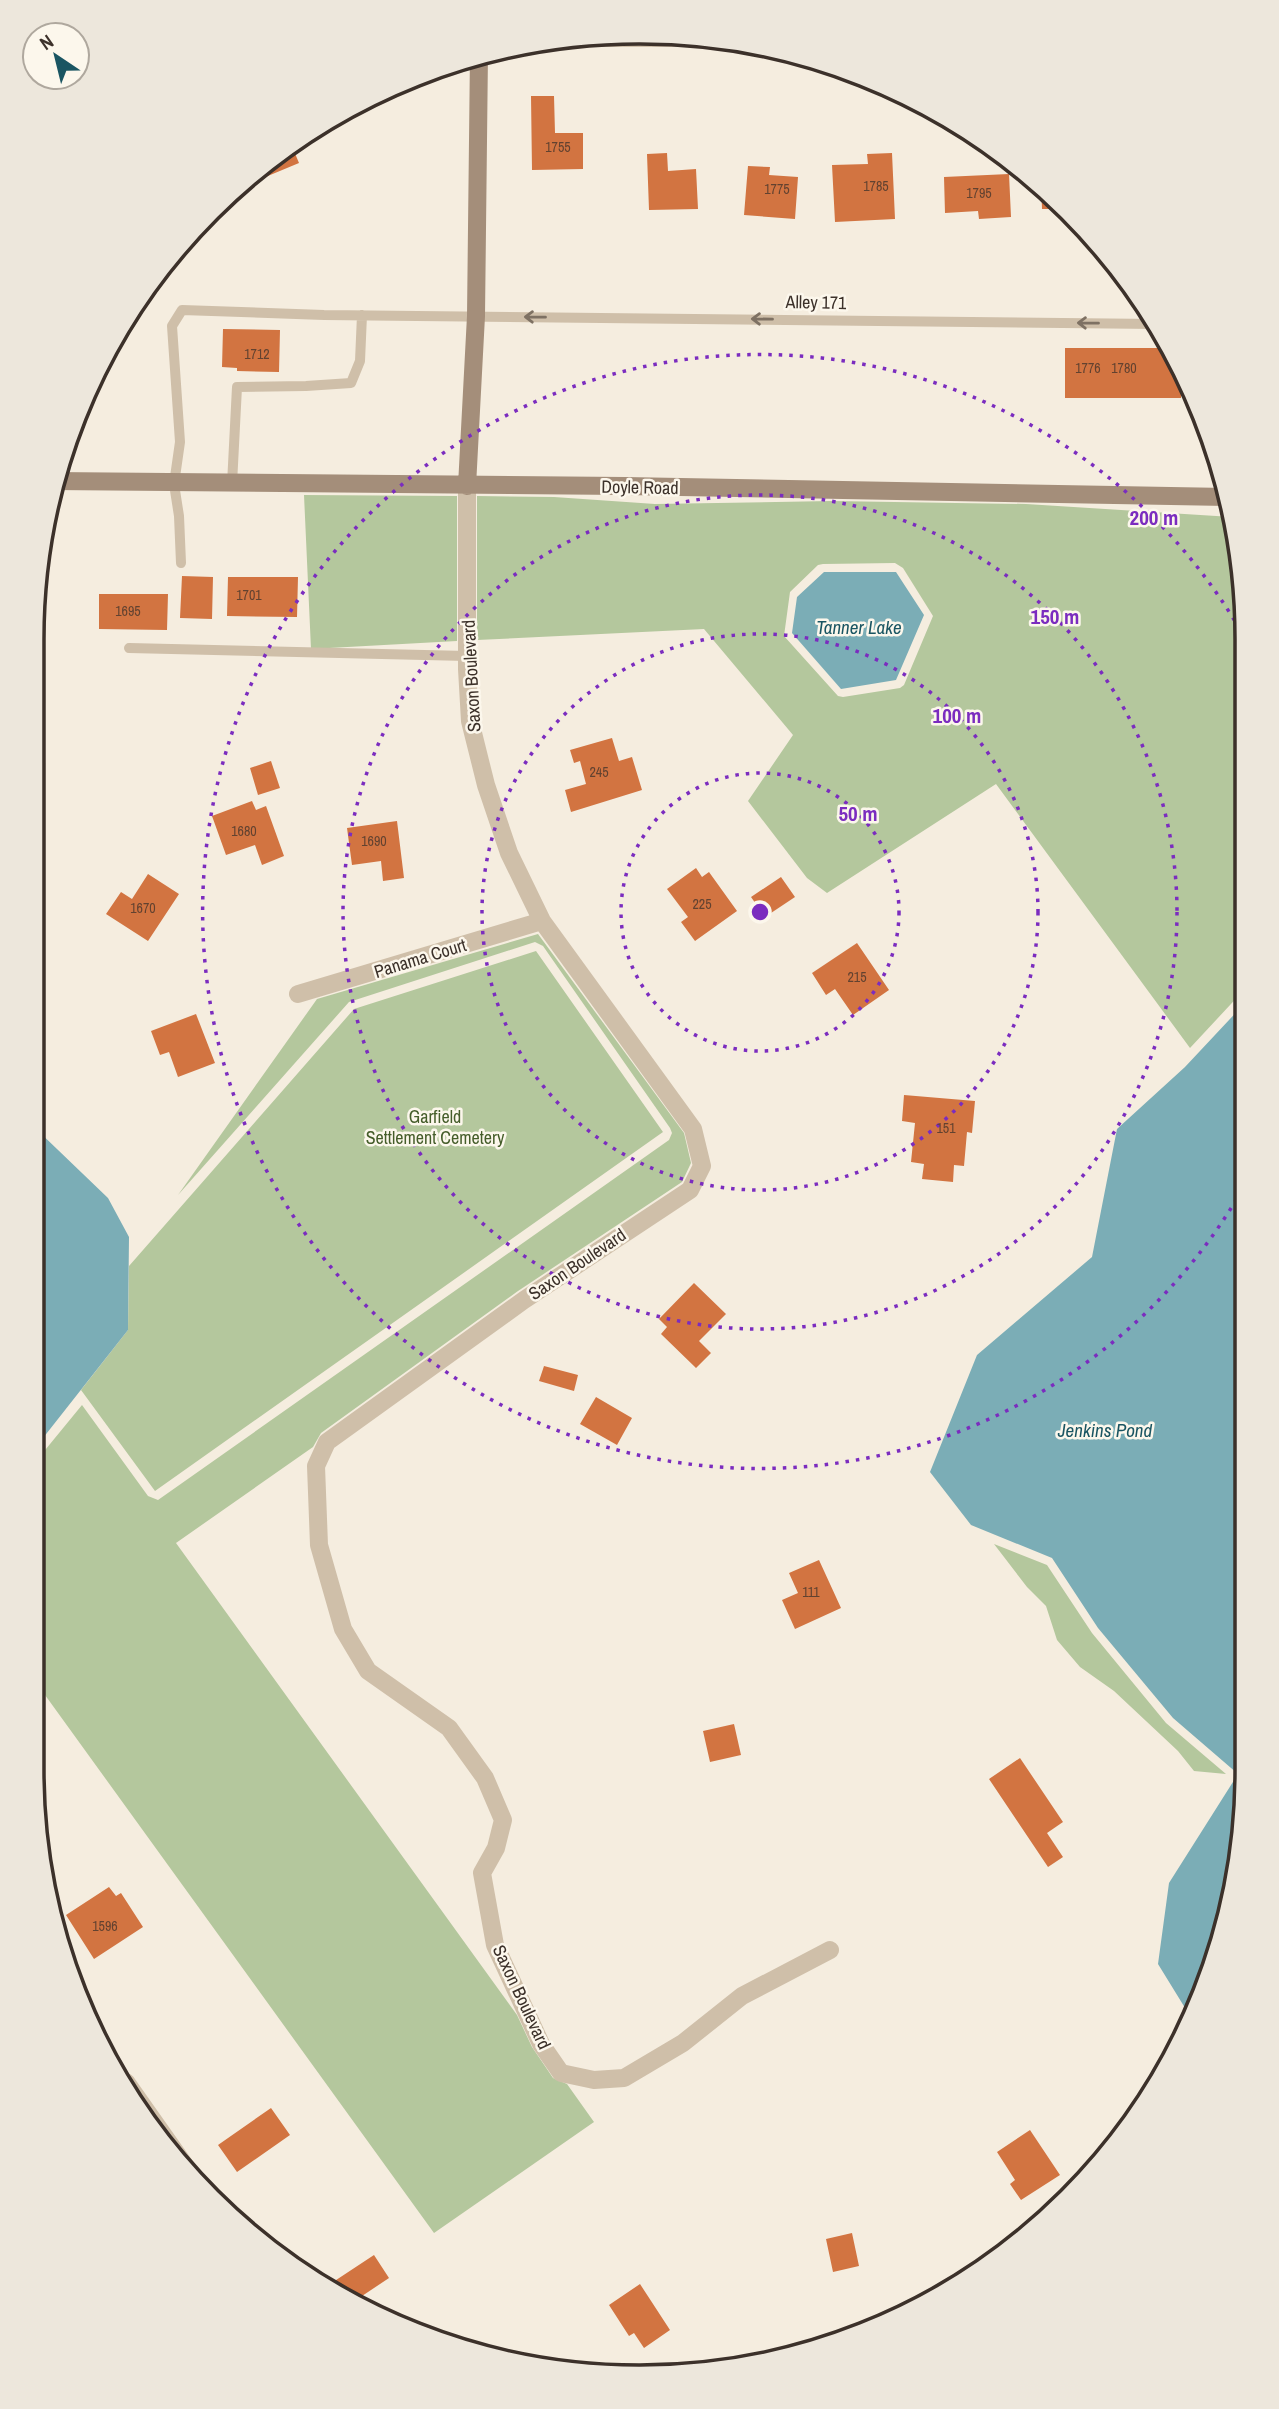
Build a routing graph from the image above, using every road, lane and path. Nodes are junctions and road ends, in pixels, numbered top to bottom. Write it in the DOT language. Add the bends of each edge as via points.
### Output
graph roads {
  1 [pos="479,66"];
  2 [pos="362,315"];
  3 [pos="476,316"];
  4 [pos="1144,324"];
  5 [pos="65,481"];
  6 [pos="174,484"];
  7 [pos="232,484"];
  8 [pos="467,486"];
  9 [pos="1218,497"];
  10 [pos="181,563"];
  11 [pos="129,648"];
  12 [pos="467,656"];
  13 [pos="542,921"];
  14 [pos="298,994"];
  15 [pos="830,1950"];
  1 -- 3 [label="main road, Saxon Boulevard"];
  2 -- 3 [label="lane, Alley 171"];
  2 -- 6 [label="lane, Alley 171" via="182,310 172,326 180,442"];
  2 -- 7 [label="lane" via="360,361 351,383 237,387"];
  4 -- 3 [label="lane, Alley 171, one-way"];
  3 -- 8 [label="main road, Saxon Boulevard"];
  5 -- 6 [label="main road, Doyle Road"];
  6 -- 7 [label="main road, Doyle Road"];
  6 -- 10 [label="lane"];
  7 -- 8 [label="main road, Doyle Road"];
  8 -- 9 [label="main road, Doyle Road"];
  8 -- 12 [label="street, Saxon Boulevard"];
  11 -- 12 [label="lane"];
  12 -- 13 [label="street, Saxon Boulevard" via="470,721 486,785 509,853"];
  13 -- 14 [label="street, Panama Court"];
  13 -- 15 [label="street, Saxon Boulevard" via="693,1129 702,1166 690,1190 524,1300 327,1442 316,1466 319,1545 342,1629 368,1671 449,1728 485,1778 503,1820 496,1848 482,1873 495,1945 541,2044 561,2073 594,2080 624,2078 683,2043 741,1996"];
}
